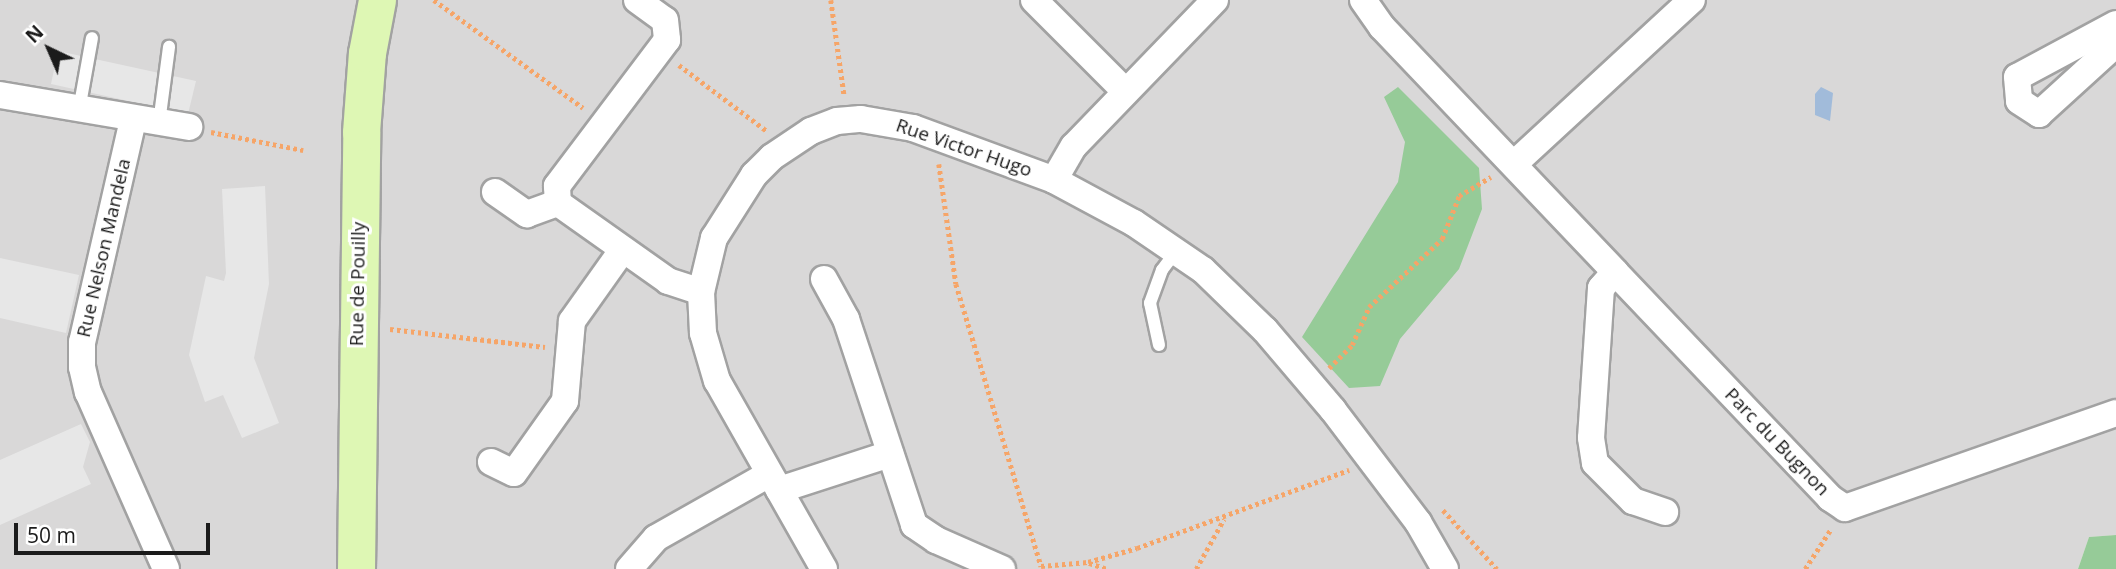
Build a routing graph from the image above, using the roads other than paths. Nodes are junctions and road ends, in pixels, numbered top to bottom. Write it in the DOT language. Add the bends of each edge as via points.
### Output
graph roads {
  1 [pos="377,0"];
  2 [pos="637,0"];
  3 [pos="1035,0"];
  4 [pos="1215,0"];
  5 [pos="1363,0"];
  6 [pos="1692,0"];
  7 [pos="2116,24"];
  8 [pos="92,37"];
  9 [pos="2116,44"];
  10 [pos="169,47"];
  11 [pos="1125,91"];
  12 [pos="0,95"];
  13 [pos="79,110"];
  14 [pos="146,122"];
  15 [pos="189,127"];
  16 [pos="1514,164"];
  17 [pos="1054,180"];
  18 [pos="495,192"];
  19 [pos="558,204"];
  20 [pos="1177,250"];
  21 [pos="621,252"];
  22 [pos="1615,272"];
  23 [pos="824,279"];
  24 [pos="701,292"];
  25 [pos="1159,345"];
  26 [pos="2116,412"];
  27 [pos="891,454"];
  28 [pos="491,462"];
  29 [pos="774,482"];
  30 [pos="1665,512"];
  31 [pos="166,569"];
  32 [pos="356,569"];
  33 [pos="629,569"];
  34 [pos="824,569"];
  35 [pos="1002,569"];
  36 [pos="1445,569"];
  1 -- 32 [label="street, Rue de Pouilly" via="367,53 361,144"];
  2 -- 19 [label="street" via="665,20 667,40 557,186"];
  3 -- 11 [label="street"];
  4 -- 11 [label="street"];
  5 -- 16 [label="street, Parc du Bugnon" via="1382,27"];
  6 -- 16 [label="street"];
  7 -- 9 [label="street" via="2017,77 2020,101 2039,114"];
  8 -- 13 [label="lane"];
  10 -- 14 [label="lane"];
  11 -- 17 [label="street" via="1074,146"];
  12 -- 13 [label="street"];
  13 -- 14 [label="street"];
  14 -- 15 [label="street"];
  14 -- 31 [label="street, Rue Nelson Mandela" via="82,342 82,367 88,392"];
  16 -- 22 [label="street, Parc du Bugnon"];
  17 -- 20 [label="street, Rue Victor Hugo"];
  17 -- 24 [label="street, Rue Victor Hugo" via="886,121 837,121 792,141 754,175 724,217 705,266"];
  18 -- 19 [label="street" via="527,214"];
  19 -- 21 [label="street"];
  20 -- 25 [label="lane" via="1162,271 1150,303"];
  20 -- 36 [label="street, Rue Victor Hugo" via="1265,330 1368,453"];
  21 -- 24 [label="street" via="668,281"];
  21 -- 28 [label="street" via="572,321 565,401 514,473"];
  22 -- 26 [label="street, Parc du Bugnon" via="1830,498 1845,508"];
  22 -- 30 [label="street" via="1601,288 1591,438 1595,463 1633,501"];
  23 -- 27 [label="street" via="846,319"];
  24 -- 29 [label="street, Rue Victor Hugo" via="708,360"];
  27 -- 29 [label="street"];
  27 -- 35 [label="street" via="914,525 936,540"];
  29 -- 33 [label="street" via="656,538"];
  29 -- 34 [label="street, Rue Victor Hugo"];
}
